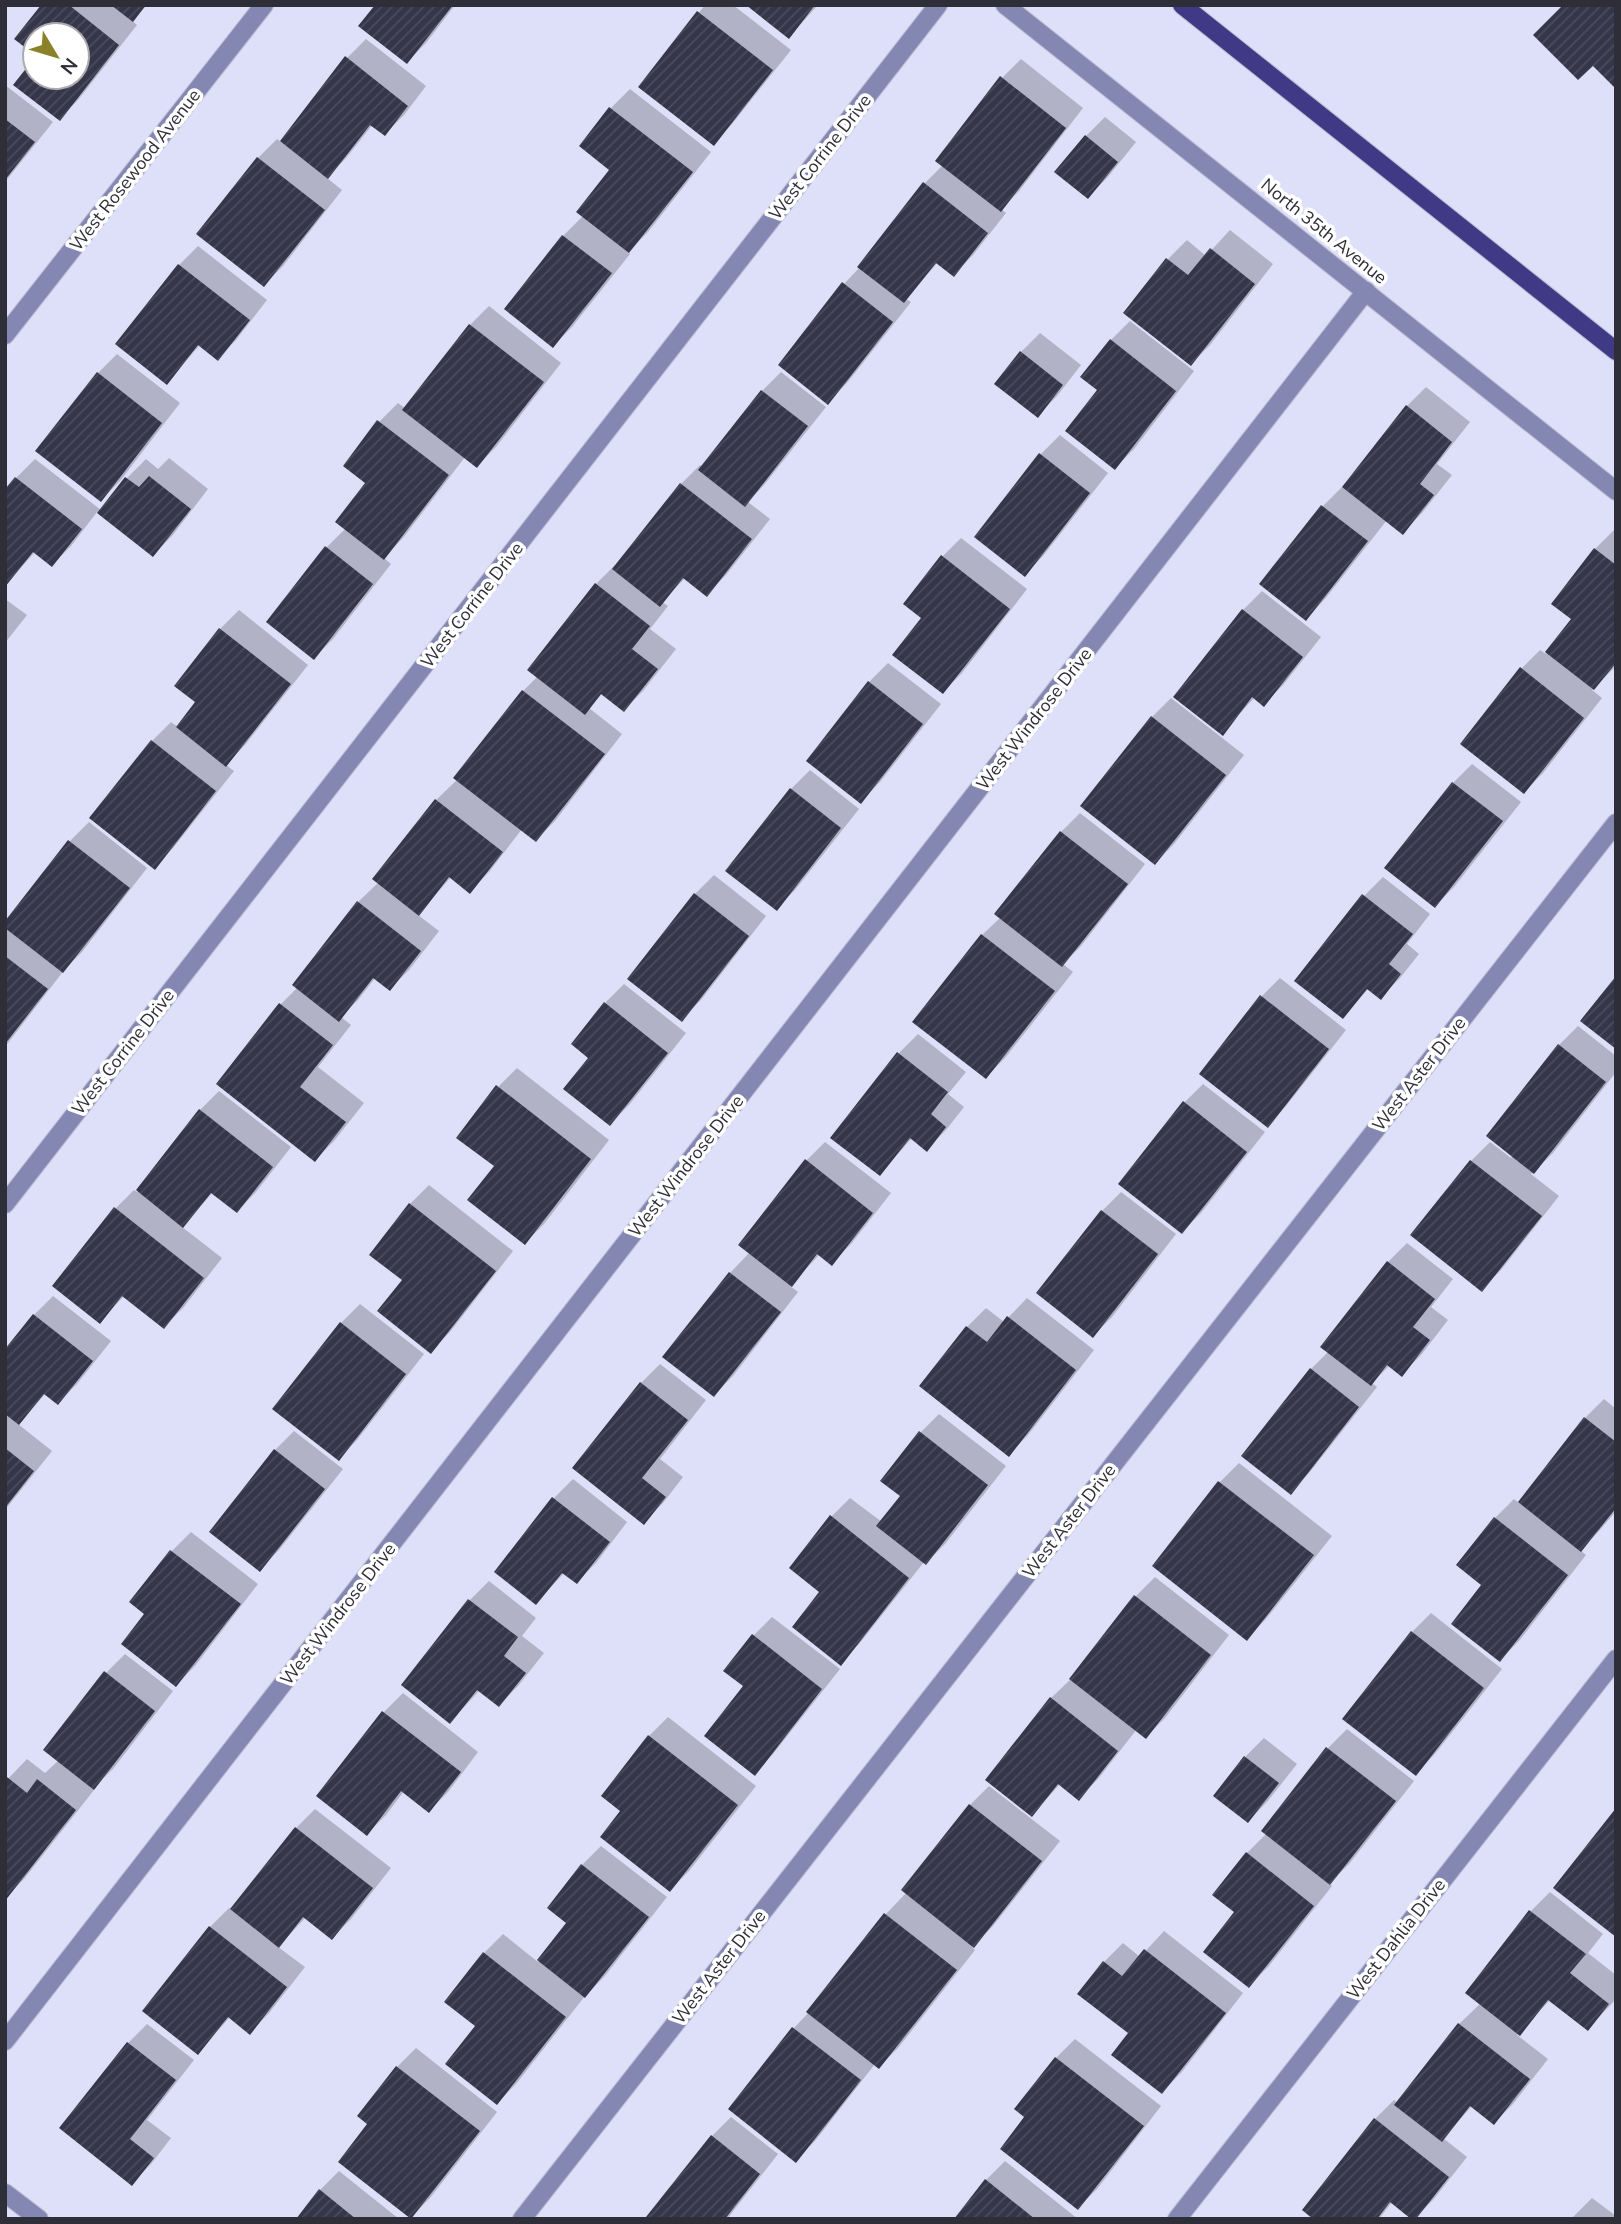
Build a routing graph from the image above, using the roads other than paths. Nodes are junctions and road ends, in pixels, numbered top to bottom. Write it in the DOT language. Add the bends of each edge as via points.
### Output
graph roads {
  1 [pos="264,5"];
  2 [pos="938,5"];
  3 [pos="1005,5"];
  4 [pos="1182,5"];
  5 [pos="1366,291"];
  6 [pos="5,335"];
  7 [pos="1616,351"];
  8 [pos="1616,491"];
  9 [pos="1616,822"];
  10 [pos="5,1204"];
  11 [pos="1616,1658"];
  12 [pos="5,2041"];
  13 [pos="5,2193"];
  14 [pos="38,2219"];
  15 [pos="522,2219"];
  16 [pos="1177,2219"];
  1 -- 6 [label="street, West Rosewood Avenue"];
  2 -- 10 [label="street, West Corrine Drive"];
  3 -- 5 [label="street, North 35th Avenue"];
  4 -- 7 [label="main road"];
  5 -- 8 [label="street, North 35th Avenue"];
  5 -- 12 [label="street, West Windrose Drive"];
  9 -- 15 [label="street, West Aster Drive"];
  11 -- 16 [label="street, West Dahlia Drive"];
  13 -- 14 [label="street"];
}
